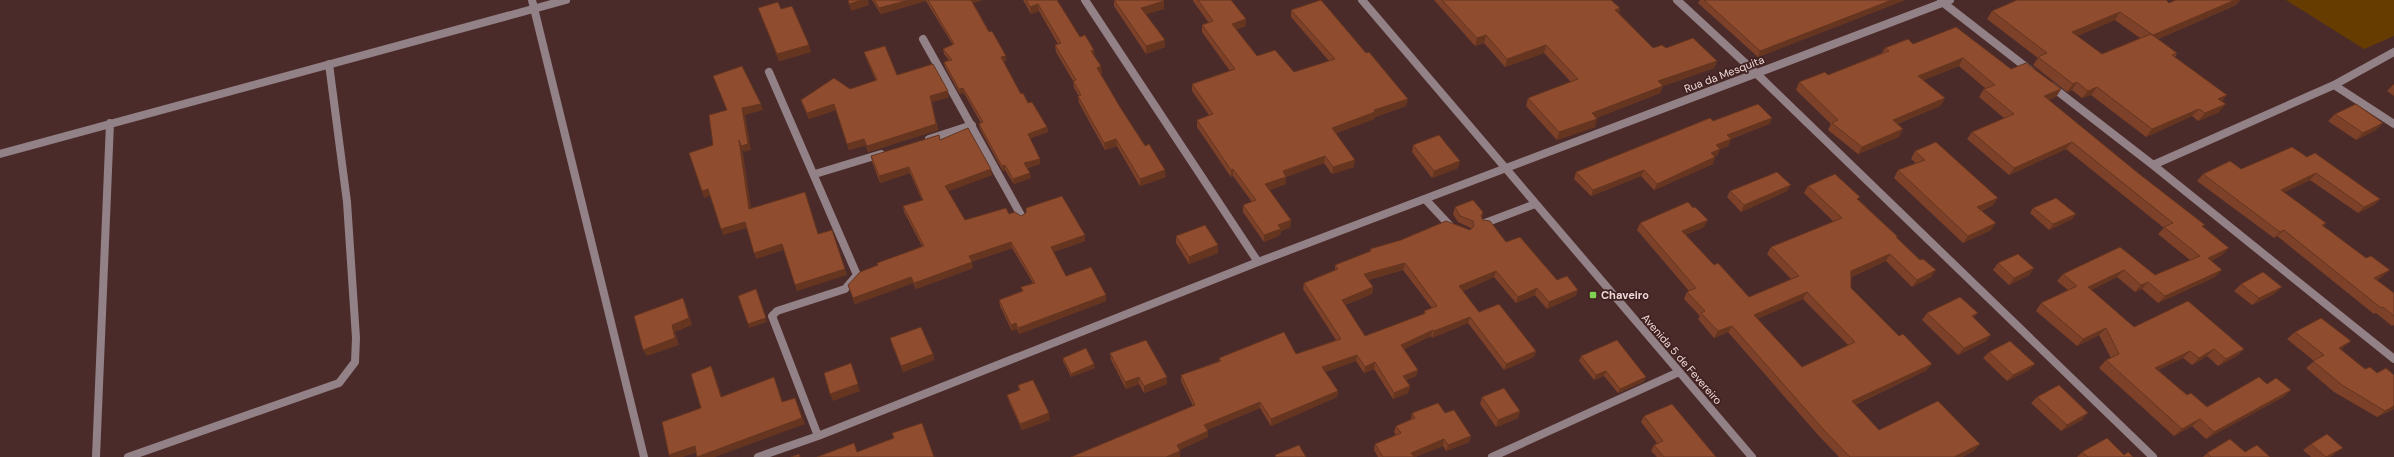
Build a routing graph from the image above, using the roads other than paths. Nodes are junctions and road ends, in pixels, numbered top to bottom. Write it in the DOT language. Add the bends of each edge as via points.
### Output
graph roads {
  1 [pos="532,0"];
  2 [pos="566,0"];
  3 [pos="1084,0"];
  4 [pos="1362,0"];
  5 [pos="1677,0"];
  6 [pos="1944,1"];
  7 [pos="534,9"];
  8 [pos="922,39"];
  9 [pos="2394,52"];
  10 [pos="329,64"];
  11 [pos="769,72"];
  12 [pos="1757,74"];
  13 [pos="2334,85"];
  14 [pos="110,123"];
  15 [pos="2394,124"];
  16 [pos="972,125"];
  17 [pos="920,142"];
  18 [pos="890,151"];
  19 [pos="0,154"];
  20 [pos="2153,165"];
  21 [pos="1507,170"];
  22 [pos="815,174"];
  23 [pos="1426,200"];
  24 [pos="1535,204"];
  25 [pos="1022,217"];
  26 [pos="1485,223"];
  27 [pos="1462,231"];
  28 [pos="1258,262"];
  29 [pos="2394,358"];
  30 [pos="1679,372"];
  31 [pos="818,436"];
  32 [pos="96,457"];
  33 [pos="128,457"];
  34 [pos="644,457"];
  35 [pos="758,457"];
  36 [pos="1492,457"];
  37 [pos="1752,457"];
  38 [pos="2153,457"];
  1 -- 7 [label="street"];
  2 -- 7 [label="street"];
  3 -- 28 [label="street"];
  4 -- 21 [label="street, Avenida 5 de Fevereiro"];
  5 -- 12 [label="street"];
  6 -- 12 [label="street, Rua da Mesquita"];
  6 -- 20 [label="street"];
  7 -- 10 [label="street"];
  7 -- 34 [label="street"];
  8 -- 16 [label="street"];
  9 -- 13 [label="street"];
  10 -- 14 [label="street"];
  10 -- 33 [label="street" via="347,202 356,338 355,362 339,383"];
  11 -- 22 [label="street"];
  12 -- 21 [label="street, Rua da Mesquita"];
  12 -- 38 [label="street"];
  13 -- 15 [label="street"];
  13 -- 20 [label="street"];
  14 -- 19 [label="street"];
  14 -- 32 [label="street"];
  16 -- 17 [label="street"];
  16 -- 25 [label="street"];
  18 -- 22 [label="street"];
  20 -- 29 [label="street"];
  21 -- 23 [label="street, Rua da Mesquita"];
  21 -- 24 [label="street, Avenida 5 de Fevereiro"];
  22 -- 31 [label="street" via="857,275 845,288 777,311 772,316"];
  23 -- 27 [label="street" via="1451,228"];
  23 -- 28 [label="street, Rua da Mesquita"];
  24 -- 26 [label="street"];
  24 -- 30 [label="street, Avenida 5 de Fevereiro"];
  28 -- 31 [label="street, Rua da Mesquita"];
  30 -- 36 [label="street"];
  30 -- 37 [label="street, Avenida 5 de Fevereiro"];
  31 -- 35 [label="street, Rua da Mesquita"];
}
